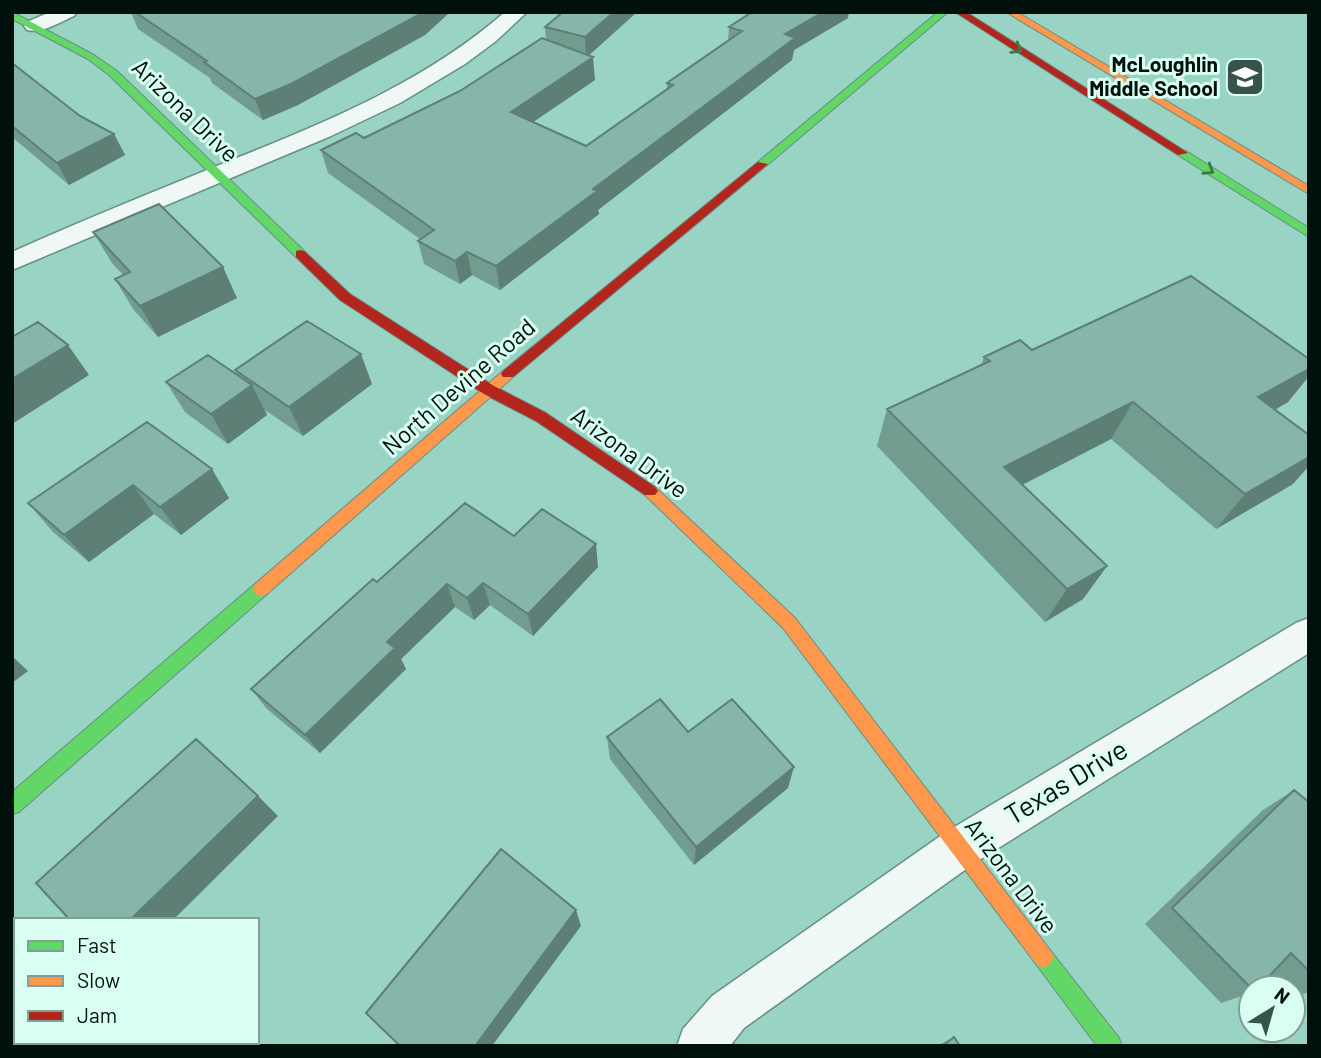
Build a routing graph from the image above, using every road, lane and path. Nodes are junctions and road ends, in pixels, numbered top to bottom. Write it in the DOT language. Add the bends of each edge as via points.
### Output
graph roads {
  1 [pos="67,12"];
  2 [pos="517,12"];
  3 [pos="944,12"];
  4 [pos="959,12"];
  5 [pos="1010,12"];
  6 [pos="12,15"];
  7 [pos="34,26"];
  8 [pos="219,174"];
  9 [pos="1309,191"];
  10 [pos="1309,233"];
  11 [pos="12,262"];
  12 [pos="489,390"];
  13 [pos="1309,634"];
  14 [pos="12,805"];
  15 [pos="961,847"];
  16 [pos="700,1046"];
  17 [pos="1111,1046"];
  1 -- 7 [label="street"];
  2 -- 8 [label="street" via="480,45 426,79 342,122"];
  3 -- 12 [label="street, North Devine Road"];
  4 -- 10 [label="street, one-way"];
  5 -- 9 [label="street"];
  6 -- 7 [label="street, Arizona Drive"];
  7 -- 8 [label="street, Arizona Drive" via="113,73"];
  8 -- 11 [label="street"];
  8 -- 12 [label="street, Arizona Drive" via="345,297"];
  12 -- 14 [label="street, North Devine Road"];
  12 -- 15 [label="street, Arizona Drive" via="541,417 656,495 779,614"];
  13 -- 15 [label="street, Texas Drive"];
  15 -- 16 [label="street, Texas Drive" via="728,1012"];
  15 -- 17 [label="street, Arizona Drive"];
}
